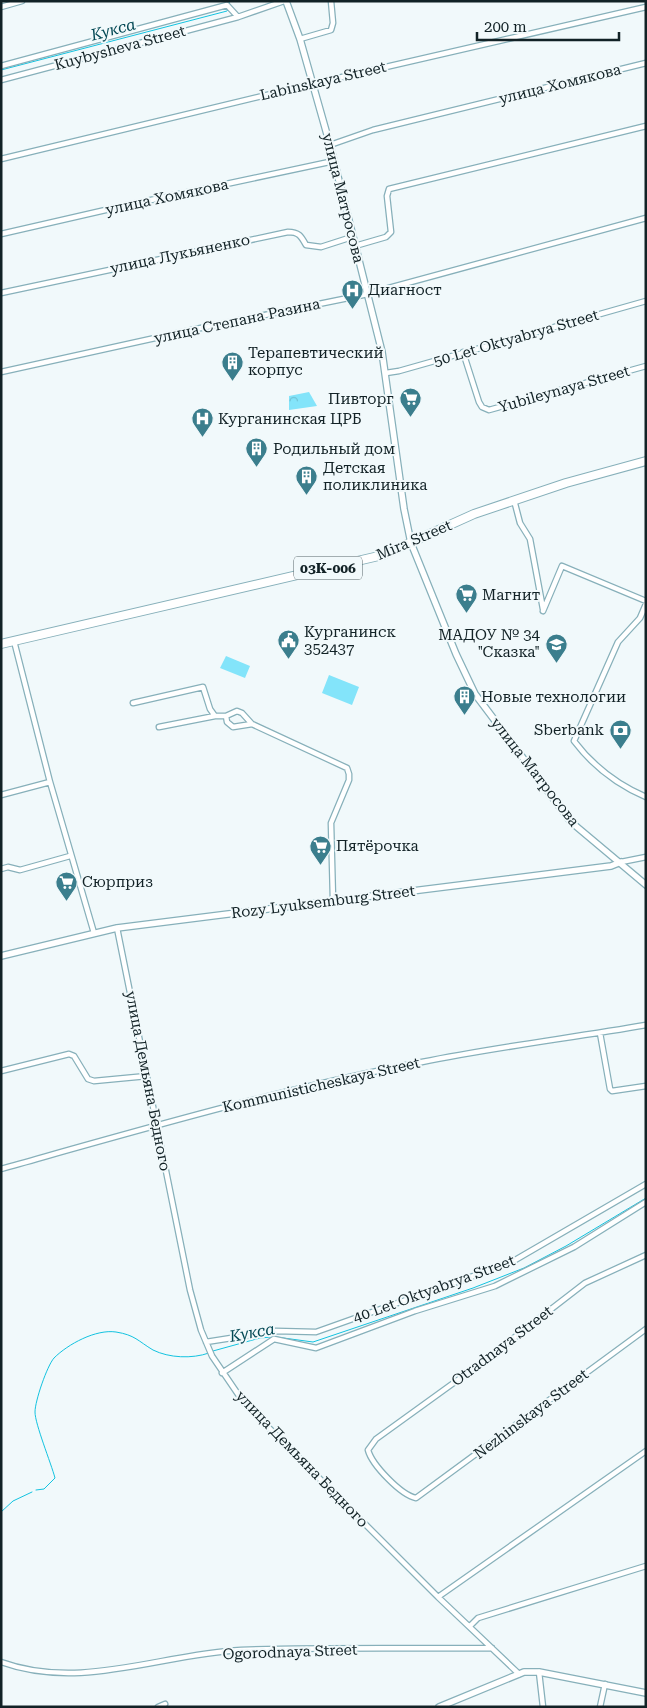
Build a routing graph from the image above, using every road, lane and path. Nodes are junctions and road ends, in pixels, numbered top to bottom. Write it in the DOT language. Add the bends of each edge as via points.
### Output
graph roads {
  1 [pos="22,1"];
  2 [pos="285,1"];
  3 [pos="331,1"];
  4 [pos="1,7"];
  5 [pos="646,7"];
  6 [pos="238,17"];
  7 [pos="300,40"];
  8 [pos="646,63"];
  9 [pos="1,66"];
  10 [pos="1,80"];
  11 [pos="312,84"];
  12 [pos="646,126"];
  13 [pos="330,145"];
  14 [pos="1,160"];
  15 [pos="334,161"];
  16 [pos="646,218"];
  17 [pos="1,234"];
  18 [pos="352,237"];
  19 [pos="355,246"];
  20 [pos="1,293"];
  21 [pos="368,294"];
  22 [pos="646,301"];
  23 [pos="463,352"];
  24 [pos="646,366"];
  25 [pos="1,372"];
  26 [pos="386,373"];
  27 [pos="646,460"];
  28 [pos="514,500"];
  29 [pos="411,543"];
  30 [pos="646,603"];
  31 [pos="14,640"];
  32 [pos="1,644"];
  33 [pos="133,703"];
  34 [pos="215,716"];
  35 [pos="226,716"];
  36 [pos="252,724"];
  37 [pos="159,727"];
  38 [pos="50,782"];
  39 [pos="1,795"];
  40 [pos="646,797"];
  41 [pos="70,856"];
  42 [pos="646,857"];
  43 [pos="621,862"];
  44 [pos="1,868"];
  45 [pos="646,884"];
  46 [pos="333,900"];
  47 [pos="117,928"];
  48 [pos="94,933"];
  49 [pos="1,956"];
  50 [pos="646,1025"];
  51 [pos="600,1033"];
  52 [pos="1,1071"];
  53 [pos="147,1076"];
  54 [pos="646,1086"];
  55 [pos="157,1125"];
  56 [pos="1,1169"];
  57 [pos="646,1184"];
  58 [pos="646,1202"];
  59 [pos="646,1255"];
  60 [pos="646,1329"];
  61 [pos="206,1342"];
  62 [pos="222,1373"];
  63 [pos="646,1451"];
  64 [pos="416,1498"];
  65 [pos="646,1566"];
  66 [pos="438,1597"];
  67 [pos="470,1626"];
  68 [pos="492,1648"];
  69 [pos="1,1662"];
  70 [pos="539,1672"];
  71 [pos="519,1674"];
  72 [pos="605,1684"];
  73 [pos="646,1693"];
  74 [pos="165,1704"];
  75 [pos="158,1707"];
  76 [pos="439,1707"];
  77 [pos="543,1707"];
  78 [pos="600,1707"];
  1 -- 4 [label="street"];
  2 -- 6 [label="street, Kuybysheva Street"];
  2 -- 7 [label="street, улица Матросова"];
  3 -- 7 [label="street" via="333,23 330,30"];
  5 -- 11 [label="street, Labinskaya Street"];
  6 -- 9 [label="street, Kuybysheva Street" via="227,5"];
  6 -- 10 [label="street, Kuybysheva Street"];
  7 -- 11 [label="street, улица Матросова"];
  8 -- 13 [label="street, улица Хомякова" via="373,130"];
  11 -- 13 [label="street, улица Матросова"];
  11 -- 14 [label="street, Labinskaya Street"];
  12 -- 19 [label="street" via="389,189 391,232 386,237"];
  13 -- 15 [label="street, улица Матросова"];
  15 -- 17 [label="street, улица Хомякова"];
  15 -- 18 [label="street, улица Матросова"];
  16 -- 21 [label="street, улица Степана Разина"];
  18 -- 19 [label="street, улица Матросова"];
  18 -- 20 [label="street, улица Лукьяненко" via="313,247 306,245 296,232 288,232"];
  19 -- 21 [label="street, улица Матросова"];
  21 -- 25 [label="street, улица Степана Разина"];
  21 -- 26 [label="street, улица Матросова"];
  22 -- 23 [label="street, 50 Let Oktyabrya Street"];
  23 -- 24 [label="street, Yubileynaya Street" via="479,402 482,408 489,410"];
  23 -- 26 [label="street, 50 Let Oktyabrya Street"];
  26 -- 29 [label="street, улица Матросова"];
  27 -- 28 [label="main road, Mira Street / 03К-006"];
  28 -- 29 [label="main road, Mira Street / 03К-006"];
  28 -- 30 [label="street" via="520,523 530,539 543,611 562,566"];
  29 -- 31 [label="main road, Mira Street / 03К-006" via="383,555"];
  29 -- 43 [label="street, улица Матросова" via="475,694 571,822"];
  30 -- 40 [label="street" via="640,618 618,642 574,742 615,781"];
  31 -- 32 [label="main road, Mira Street / 03К-006"];
  31 -- 38 [label="street"];
  33 -- 34 [label="street" via="203,687"];
  34 -- 35 [label="street"];
  34 -- 37 [label="street"];
  35 -- 36 [label="street" via="237,711"];
  35 -- 36 [label="street" via="233,727"];
  36 -- 46 [label="street" via="342,764 350,774 331,823"];
  38 -- 39 [label="street"];
  38 -- 41 [label="street"];
  41 -- 44 [label="street" via="20,870"];
  41 -- 48 [label="street"];
  42 -- 43 [label="street, Rozy Lyuksemburg Street"];
  43 -- 45 [label="street, улица Матросова"];
  43 -- 46 [label="street, Rozy Lyuksemburg Street" via="462,886"];
  46 -- 47 [label="street, Rozy Lyuksemburg Street"];
  47 -- 48 [label="street, Rozy Lyuksemburg Street"];
  47 -- 53 [label="street, улица Демьяна Бедного"];
  48 -- 49 [label="street, Rozy Lyuksemburg Street"];
  50 -- 51 [label="street, Kommunisticheskaya Street"];
  51 -- 54 [label="street" via="610,1090"];
  51 -- 55 [label="street, Kommunisticheskaya Street" via="423,1062"];
  52 -- 53 [label="street" via="68,1054 74,1056 88,1079 94,1081"];
  53 -- 55 [label="street, улица Демьяна Бедного"];
  55 -- 56 [label="street, Kommunisticheskaya Street"];
  55 -- 61 [label="street, улица Демьяна Бедного" via="190,1290"];
  57 -- 61 [label="street, 40 Let Oktyabrya Street" via="510,1263 316,1332 276,1331"];
  58 -- 62 [label="street, 40 Let Oktyabrya Street" via="574,1247 496,1286 415,1311 316,1348 274,1339"];
  59 -- 64 [label="street, Otradnaya Street" via="585,1283 376,1439 368,1450 370,1457 397,1487"];
  60 -- 64 [label="street, Nezhinskaya Street"];
  61 -- 62 [label="street, улица Демьяна Бедного"];
  62 -- 66 [label="street, улица Демьяна Бедного" via="244,1403"];
  63 -- 66 [label="street"];
  65 -- 67 [label="street" via="478,1618"];
  66 -- 67 [label="street, улица Демьяна Бедного"];
  67 -- 68 [label="street, улица Демьяна Бедного"];
  68 -- 69 [label="street, Ogorodnaya Street" via="239,1650 69,1674 15,1668"];
  68 -- 71 [label="street, улица Демьяна Бедного"];
  70 -- 71 [label="street"];
  70 -- 72 [label="street"];
  70 -- 77 [label="street"];
  71 -- 76 [label="street"];
  72 -- 73 [label="street"];
  72 -- 78 [label="street"];
  74 -- 75 [label="street"];
}
